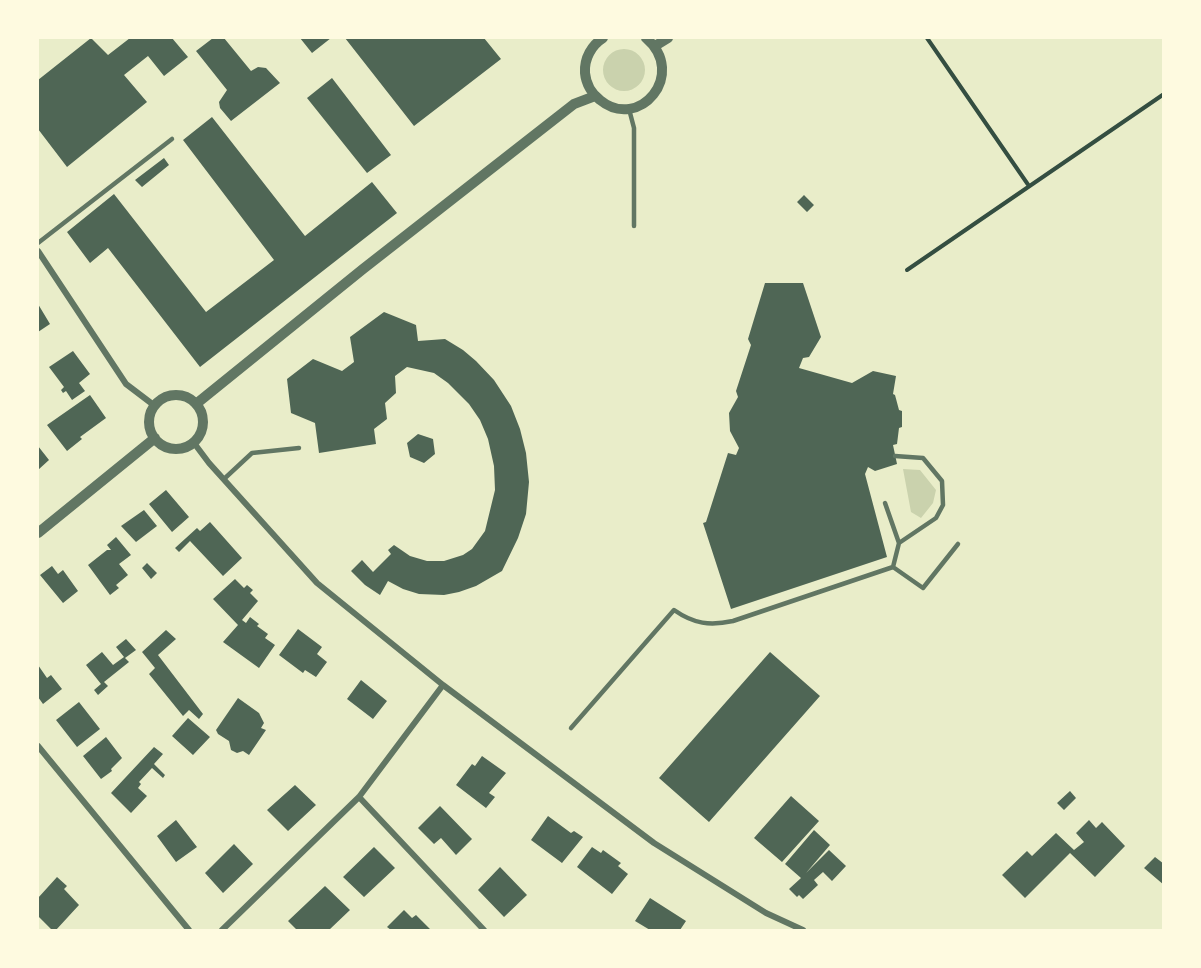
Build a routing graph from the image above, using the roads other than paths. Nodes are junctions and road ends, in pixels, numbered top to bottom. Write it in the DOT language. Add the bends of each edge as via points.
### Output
graph roads {
  1 [pos="601,38"];
  2 [pos="646,38"];
  3 [pos="668,38"];
  4 [pos="655,46"];
  5 [pos="595,96"];
  6 [pos="629,109"];
  7 [pos="172,139"];
  8 [pos="634,226"];
  9 [pos="38,243"];
  10 [pos="38,251"];
  11 [pos="196,404"];
  12 [pos="155,406"];
  13 [pos="155,438"];
  14 [pos="194,443"];
  15 [pos="299,448"];
  16 [pos="895,456"];
  17 [pos="224,479"];
  18 [pos="885,503"];
  19 [pos="38,533"];
  20 [pos="899,543"];
  21 [pos="958,544"];
  22 [pos="893,567"];
  23 [pos="443,685"];
  24 [pos="571,728"];
  25 [pos="38,746"];
  26 [pos="359,797"];
  27 [pos="189,930"];
  28 [pos="222,930"];
  29 [pos="484,930"];
  30 [pos="803,930"];
  1 -- 5 [label="street" via="586,60 585,73"];
  2 -- 4 [label="street"];
  3 -- 4 [label="street"];
  4 -- 6 [label="street" via="663,68 662,80 650,99"];
  5 -- 6 [label="street" via="604,104"];
  5 -- 11 [label="street" via="574,104"];
  6 -- 8 [label="lane" via="634,128"];
  7 -- 9 [label="lane"];
  10 -- 12 [label="street" via="126,384"];
  11 -- 12 [label="street" via="171,396"];
  11 -- 14 [label="street" via="203,420 200,436"];
  12 -- 13 [label="street" via="150,422"];
  13 -- 14 [label="street" via="169,448"];
  13 -- 19 [label="street"];
  14 -- 17 [label="street"];
  15 -- 17 [label="lane" via="252,453"];
  16 -- 20 [label="lane" via="923,458 942,481 943,505 936,518"];
  17 -- 23 [label="street" via="317,584"];
  18 -- 20 [label="lane"];
  20 -- 22 [label="lane"];
  21 -- 22 [label="lane" via="923,588"];
  22 -- 24 [label="lane" via="714,625 685,618 674,610"];
  23 -- 26 [label="street"];
  23 -- 30 [label="street" via="654,843 766,913"];
  25 -- 27 [label="street"];
  26 -- 28 [label="street"];
  26 -- 29 [label="street"];
}
